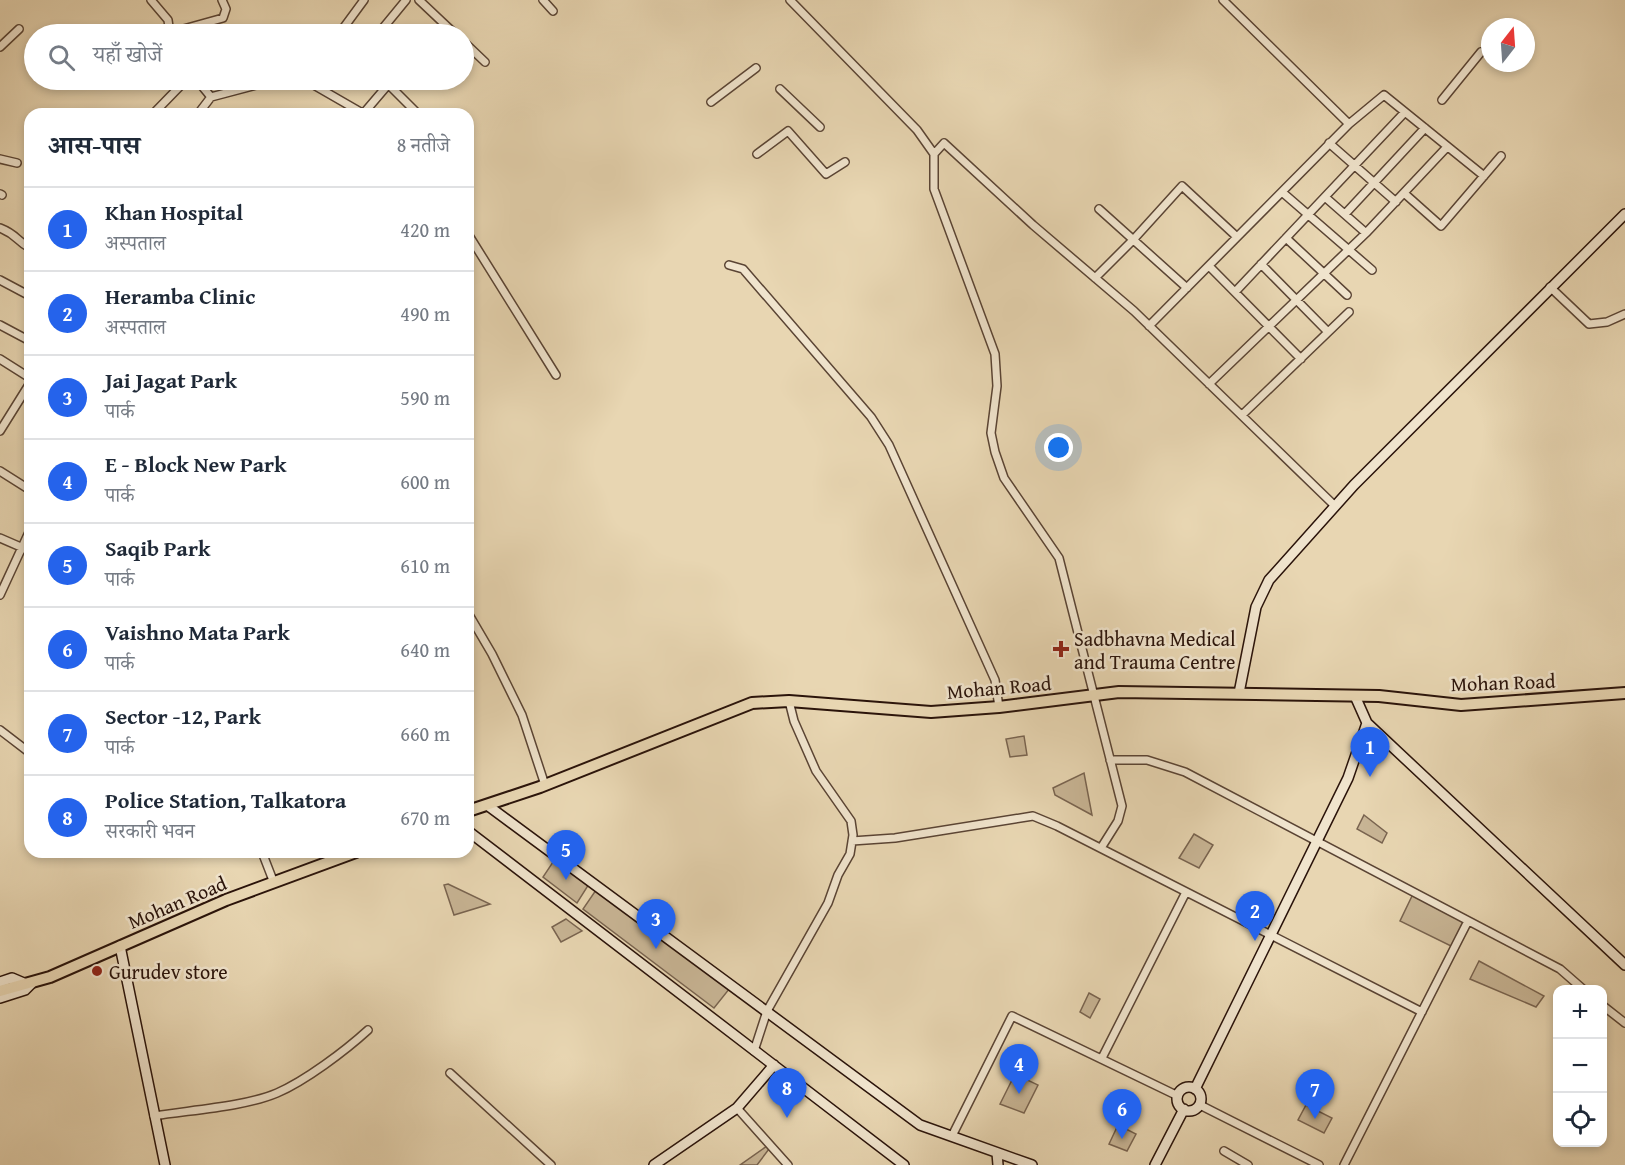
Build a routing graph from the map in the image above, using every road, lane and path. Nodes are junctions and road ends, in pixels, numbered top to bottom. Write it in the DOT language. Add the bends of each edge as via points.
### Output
graph roads {
  1 [pos="151,0"];
  2 [pos="222,0"];
  3 [pos="364,0"];
  4 [pos="406,0"];
  5 [pos="419,0"];
  6 [pos="543,0"];
  7 [pos="790,0"];
  8 [pos="1223,0"];
  9 [pos="554,11"];
  10 [pos="443,23"];
  11 [pos="168,24"];
  12 [pos="203,24"];
  13 [pos="346,24"];
  14 [pos="386,24"];
  15 [pos="19,29"];
  16 [pos="0,47"];
  17 [pos="474,52"];
  18 [pos="1481,52"];
  19 [pos="485,62"];
  20 [pos="756,68"];
  21 [pos="176,90"];
  22 [pos="205,90"];
  23 [pos="237,90"];
  24 [pos="324,90"];
  25 [pos="384,90"];
  26 [pos="397,90"];
  27 [pos="780,90"];
  28 [pos="211,97"];
  29 [pos="1442,100"];
  30 [pos="711,102"];
  31 [pos="159,108"];
  32 [pos="203,108"];
  33 [pos="354,108"];
  34 [pos="369,108"];
  35 [pos="413,108"];
  36 [pos="1405,112"];
  37 [pos="1348,124"];
  38 [pos="820,127"];
  39 [pos="1425,128"];
  40 [pos="1329,143"];
  41 [pos="1447,147"];
  42 [pos="757,154"];
  43 [pos="934,154"];
  44 [pos="1501,156"];
  45 [pos="0,159"];
  46 [pos="845,162"];
  47 [pos="17,163"];
  48 [pos="1355,165"];
  49 [pos="1484,176"];
  50 [pos="1374,183"];
  51 [pos="1282,192"];
  52 [pos="1404,193"];
  53 [pos="1325,197"];
  54 [pos="1396,202"];
  55 [pos="1099,209"];
  56 [pos="1345,214"];
  57 [pos="1625,214"];
  58 [pos="1308,215"];
  59 [pos="0,228"];
  60 [pos="1366,233"];
  61 [pos="1237,237"];
  62 [pos="1286,238"];
  63 [pos="1133,240"];
  64 [pos="474,244"];
  65 [pos="24,245"];
  66 [pos="1349,250"];
  67 [pos="1261,264"];
  68 [pos="729,265"];
  69 [pos="1209,266"];
  70 [pos="1372,270"];
  71 [pos="1324,274"];
  72 [pos="1095,278"];
  73 [pos="0,280"];
  74 [pos="1550,286"];
  75 [pos="1187,288"];
  76 [pos="1235,292"];
  77 [pos="24,293"];
  78 [pos="1347,295"];
  79 [pos="1297,300"];
  80 [pos="1349,312"];
  81 [pos="1625,314"];
  82 [pos="0,325"];
  83 [pos="1149,326"];
  84 [pos="1269,327"];
  85 [pos="1328,332"];
  86 [pos="24,337"];
  87 [pos="1301,359"];
  88 [pos="0,361"];
  89 [pos="24,375"];
  90 [pos="556,375"];
  91 [pos="1209,384"];
  92 [pos="24,393"];
  93 [pos="1242,416"];
  94 [pos="0,431"];
  95 [pos="0,471"];
  96 [pos="24,486"];
  97 [pos="1334,505"];
  98 [pos="0,538"];
  99 [pos="24,543"];
  100 [pos="22,547"];
  101 [pos="0,595"];
  102 [pos="474,623"];
  103 [pos="1239,693"];
  104 [pos="1625,693"];
  105 [pos="1092,696"];
  106 [pos="1355,696"];
  107 [pos="789,701"];
  108 [pos="999,708"];
  109 [pos="1367,723"];
  110 [pos="0,730"];
  111 [pos="24,748"];
  112 [pos="1110,760"];
  113 [pos="545,785"];
  114 [pos="487,805"];
  115 [pos="474,809"];
  116 [pos="474,836"];
  117 [pos="852,841"];
  118 [pos="1317,842"];
  119 [pos="1101,848"];
  120 [pos="264,858"];
  121 [pos="340,858"];
  122 [pos="274,883"];
  123 [pos="1186,892"];
  124 [pos="1468,921"];
  125 [pos="1270,935"];
  126 [pos="120,946"];
  127 [pos="1625,964"];
  128 [pos="0,982"];
  129 [pos="29,984"];
  130 [pos="1578,985"];
  131 [pos="0,991"];
  132 [pos="0,998"];
  133 [pos="1607,1009"];
  134 [pos="767,1011"];
  135 [pos="1422,1012"];
  136 [pos="1625,1023"];
  137 [pos="368,1030"];
  138 [pos="754,1051"];
  139 [pos="1102,1058"];
  140 [pos="774,1065"];
  141 [pos="450,1072"];
  142 [pos="1195,1089"];
  143 [pos="1178,1096"];
  144 [pos="1200,1104"];
  145 [pos="737,1108"];
  146 [pos="1184,1109"];
  147 [pos="154,1116"];
  148 [pos="952,1137"];
  149 [pos="1224,1151"];
  150 [pos="997,1153"];
  151 [pos="1011,1162"];
  152 [pos="165,1165"];
  153 [pos="551,1165"];
  154 [pos="654,1165"];
  155 [pos="788,1165"];
  156 [pos="904,1165"];
  157 [pos="998,1165"];
  158 [pos="1032,1165"];
  159 [pos="1155,1165"];
  160 [pos="1248,1165"];
  161 [pos="1319,1165"];
  162 [pos="1344,1165"];
  1 -- 11 [label="street"];
  2 -- 12 [label="street" via="226,9 223,18"];
  3 -- 13 [label="street"];
  4 -- 14 [label="street"];
  5 -- 10 [label="street"];
  6 -- 9 [label="street"];
  7 -- 43 [label="street" via="917,130"];
  8 -- 37 [label="street"];
  15 -- 16 [label="street"];
  17 -- 19 [label="street"];
  18 -- 29 [label="street"];
  20 -- 30 [label="street"];
  21 -- 31 [label="street"];
  22 -- 28 [label="street"];
  23 -- 28 [label="street"];
  24 -- 33 [label="street"];
  25 -- 34 [label="street"];
  26 -- 35 [label="street"];
  27 -- 38 [label="street"];
  28 -- 32 [label="street"];
  36 -- 37 [label="street" via="1383,95"];
  36 -- 39 [label="street"];
  36 -- 48 [label="street"];
  37 -- 40 [label="street"];
  39 -- 41 [label="street"];
  39 -- 50 [label="street"];
  40 -- 48 [label="street"];
  40 -- 51 [label="street"];
  41 -- 49 [label="street"];
  41 -- 52 [label="street"];
  42 -- 46 [label="street" via="788,131 826,174"];
  43 -- 72 [label="street" via="944,143"];
  43 -- 105 [label="street" via="934,189 995,354 997,386 991,433 994,452 1004,478 1059,558"];
  44 -- 49 [label="street"];
  45 -- 47 [label="street"];
  48 -- 50 [label="street"];
  48 -- 53 [label="street"];
  49 -- 52 [label="street" via="1441,226"];
  50 -- 54 [label="street"];
  50 -- 56 [label="street"];
  51 -- 58 [label="street"];
  51 -- 61 [label="street"];
  52 -- 54 [label="street"];
  53 -- 56 [label="street"];
  53 -- 58 [label="street"];
  54 -- 60 [label="street"];
  55 -- 63 [label="street"];
  56 -- 60 [label="street"];
  57 -- 74 [label="street"];
  58 -- 62 [label="street"];
  58 -- 66 [label="street"];
  59 -- 65 [label="street" via="16,234"];
  60 -- 66 [label="street"];
  61 -- 63 [label="street" via="1182,186"];
  61 -- 69 [label="street"];
  62 -- 67 [label="street"];
  62 -- 71 [label="street"];
  63 -- 72 [label="street"];
  63 -- 75 [label="street"];
  64 -- 90 [label="street"];
  66 -- 70 [label="street"];
  66 -- 71 [label="street"];
  67 -- 76 [label="street"];
  67 -- 79 [label="street"];
  68 -- 108 [label="street" via="743,268 871,417 889,445 995,680"];
  69 -- 75 [label="street"];
  69 -- 76 [label="street"];
  71 -- 78 [label="street"];
  71 -- 79 [label="street"];
  72 -- 83 [label="street"];
  73 -- 77 [label="street"];
  74 -- 81 [label="street" via="1589,324"];
  74 -- 97 [label="street"];
  75 -- 83 [label="street"];
  76 -- 84 [label="street"];
  79 -- 84 [label="street"];
  79 -- 85 [label="street"];
  80 -- 85 [label="street"];
  82 -- 86 [label="street"];
  83 -- 91 [label="street"];
  84 -- 87 [label="street"];
  84 -- 91 [label="street"];
  85 -- 87 [label="street"];
  87 -- 93 [label="street"];
  88 -- 89 [label="street"];
  91 -- 93 [label="street"];
  92 -- 94 [label="street"];
  93 -- 97 [label="street"];
  95 -- 96 [label="street"];
  97 -- 103 [label="street" via="1269,580 1256,607"];
  98 -- 100 [label="street"];
  99 -- 100 [label="street"];
  100 -- 101 [label="street"];
  102 -- 113 [label="street" via="522,715"];
  103 -- 105 [label="main road, Mohan Road" via="1119,692"];
  103 -- 106 [label="main road, Mohan Road"];
  104 -- 106 [label="main road, Mohan Road" via="1461,705"];
  105 -- 108 [label="main road, Mohan Road"];
  105 -- 112 [label="street"];
  106 -- 109 [label="street"];
  107 -- 108 [label="main road, Mohan Road" via="931,712"];
  107 -- 113 [label="main road, Mohan Road" via="752,703"];
  107 -- 117 [label="street" via="816,771 850,821"];
  109 -- 118 [label="street" via="1348,778"];
  109 -- 127 [label="street"];
  110 -- 111 [label="street"];
  112 -- 118 [label="street" via="1147,760 1185,772"];
  112 -- 119 [label="street" via="1122,806 1118,821"];
  113 -- 114 [label="main road, Mohan Road"];
  114 -- 115 [label="main road, Mohan Road"];
  114 -- 134 [label="street"];
  116 -- 138 [label="street"];
  117 -- 119 [label="street" via="1033,816"];
  117 -- 134 [label="street" via="828,903"];
  118 -- 124 [label="street"];
  118 -- 125 [label="street"];
  119 -- 123 [label="street"];
  120 -- 122 [label="street"];
  121 -- 122 [label="main road, Mohan Road"];
  122 -- 126 [label="main road, Mohan Road"];
  123 -- 125 [label="street"];
  123 -- 139 [label="street"];
  124 -- 130 [label="street" via="1560,969"];
  124 -- 135 [label="street"];
  125 -- 135 [label="street"];
  125 -- 142 [label="street"];
  126 -- 129 [label="main road, Mohan Road"];
  126 -- 147 [label="street"];
  128 -- 129 [label="street" via="12,978"];
  129 -- 131 [label="main road, Mohan Road"];
  129 -- 132 [label="street" via="25,990"];
  133 -- 136 [label="street"];
  134 -- 138 [label="street"];
  134 -- 148 [label="street" via="920,1125"];
  135 -- 162 [label="street"];
  137 -- 147 [label="street" via="348,1048 278,1093"];
  138 -- 140 [label="street"];
  139 -- 143 [label="street"];
  139 -- 148 [label="street" via="1012,1016"];
  140 -- 145 [label="street"];
  140 -- 156 [label="street"];
  141 -- 153 [label="street"];
  142 -- 143 [label="street" via="1184,1089"];
  142 -- 144 [label="street" via="1200,1094"];
  143 -- 146 [label="street"];
  144 -- 146 [label="street" via="1191,1111"];
  144 -- 161 [label="street"];
  145 -- 154 [label="street"];
  145 -- 155 [label="street"];
  146 -- 159 [label="street"];
  147 -- 152 [label="street"];
  148 -- 150 [label="street"];
  149 -- 160 [label="street"];
  150 -- 151 [label="street"];
  150 -- 157 [label="street"];
  151 -- 158 [label="street"];
}
